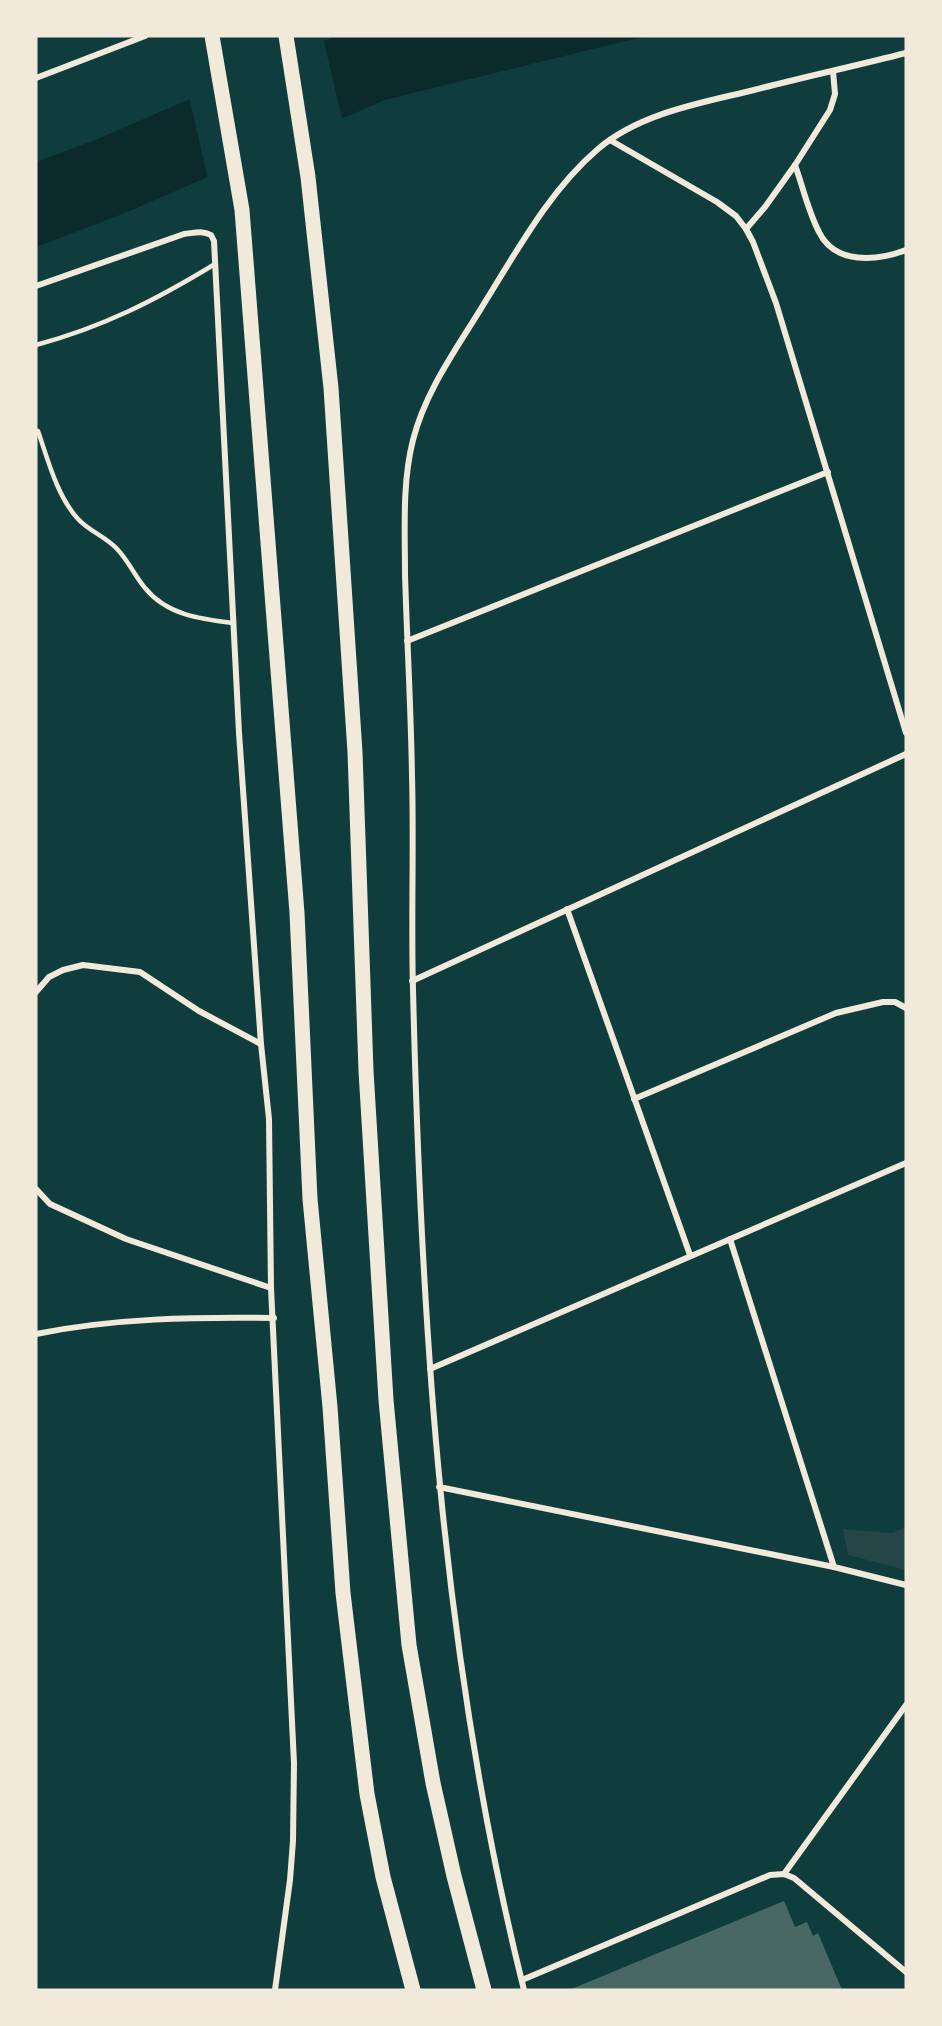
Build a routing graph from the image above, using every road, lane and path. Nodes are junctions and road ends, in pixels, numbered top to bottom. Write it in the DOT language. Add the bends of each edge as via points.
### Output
graph roads {
  1 [pos="145,36"];
  2 [pos="212,36"];
  3 [pos="285,36"];
  4 [pos="906,53"];
  5 [pos="833,70"];
  6 [pos="36,78"];
  7 [pos="610,140"];
  8 [pos="795,165"];
  9 [pos="746,229"];
  10 [pos="906,250"];
  11 [pos="215,264"];
  12 [pos="36,286"];
  13 [pos="36,345"];
  14 [pos="38,432"];
  15 [pos="828,472"];
  16 [pos="233,623"];
  17 [pos="407,641"];
  18 [pos="906,733"];
  19 [pos="906,754"];
  20 [pos="567,909"];
  21 [pos="412,981"];
  22 [pos="36,992"];
  23 [pos="906,1008"];
  24 [pos="261,1044"];
  25 [pos="634,1099"];
  26 [pos="906,1163"];
  27 [pos="36,1188"];
  28 [pos="730,1239"];
  29 [pos="690,1256"];
  30 [pos="271,1288"];
  31 [pos="274,1317"];
  32 [pos="36,1334"];
  33 [pos="430,1369"];
  34 [pos="439,1486"];
  35 [pos="834,1567"];
  36 [pos="906,1585"];
  37 [pos="906,1705"];
  38 [pos="784,1874"];
  39 [pos="906,1972"];
  40 [pos="522,1980"];
  41 [pos="275,1990"];
  42 [pos="413,1990"];
  43 [pos="484,1990"];
  44 [pos="524,1990"];
  1 -- 6 [label="street"];
  2 -- 42 [label="main road" via="242,210 297,913 310,1199 343,1593 367,1794 383,1877"];
  3 -- 43 [label="main road" via="308,177 331,388 355,752 366,1071 383,1353 409,1645 433,1783"];
  4 -- 5 [label="street"];
  5 -- 7 [label="street" via="656,116"];
  5 -- 8 [label="street" via="833,103"];
  7 -- 9 [label="street" via="717,202"];
  7 -- 17 [label="street" via="573,174 546,208 453,352 418,420 410,450 406,496"];
  8 -- 9 [label="street"];
  8 -- 10 [label="street" via="826,243 846,256 863,259 878,259"];
  9 -- 15 [label="street" via="776,303"];
  11 -- 12 [label="street" via="214,241 201,231"];
  11 -- 13 [label="lane" via="159,298 95,327"];
  11 -- 16 [label="street"];
  14 -- 16 [label="lane" via="70,509 117,548 154,597 187,615"];
  15 -- 17 [label="street"];
  15 -- 18 [label="street"];
  16 -- 24 [label="street"];
  17 -- 21 [label="street" via="412,776"];
  19 -- 20 [label="street"];
  20 -- 21 [label="street"];
  20 -- 25 [label="street"];
  21 -- 33 [label="street"];
  22 -- 24 [label="street" via="49,977 83,965 140,972 199,1011"];
  23 -- 25 [label="street" via="895,1002 883,1002 836,1013"];
  24 -- 30 [label="street" via="268,1119"];
  25 -- 29 [label="street"];
  26 -- 28 [label="street"];
  27 -- 30 [label="street" via="50,1204 126,1239"];
  28 -- 29 [label="street"];
  28 -- 35 [label="street"];
  29 -- 33 [label="street"];
  30 -- 31 [label="street"];
  31 -- 32 [label="street" via="175,1317"];
  31 -- 41 [label="street" via="294,1763 291,1870"];
  33 -- 34 [label="street"];
  34 -- 35 [label="street"];
  34 -- 40 [label="street" via="471,1732"];
  35 -- 36 [label="street"];
  37 -- 38 [label="street"];
  38 -- 39 [label="street" via="807,1888"];
  38 -- 40 [label="street" via="770,1875"];
  40 -- 44 [label="street"];
}
